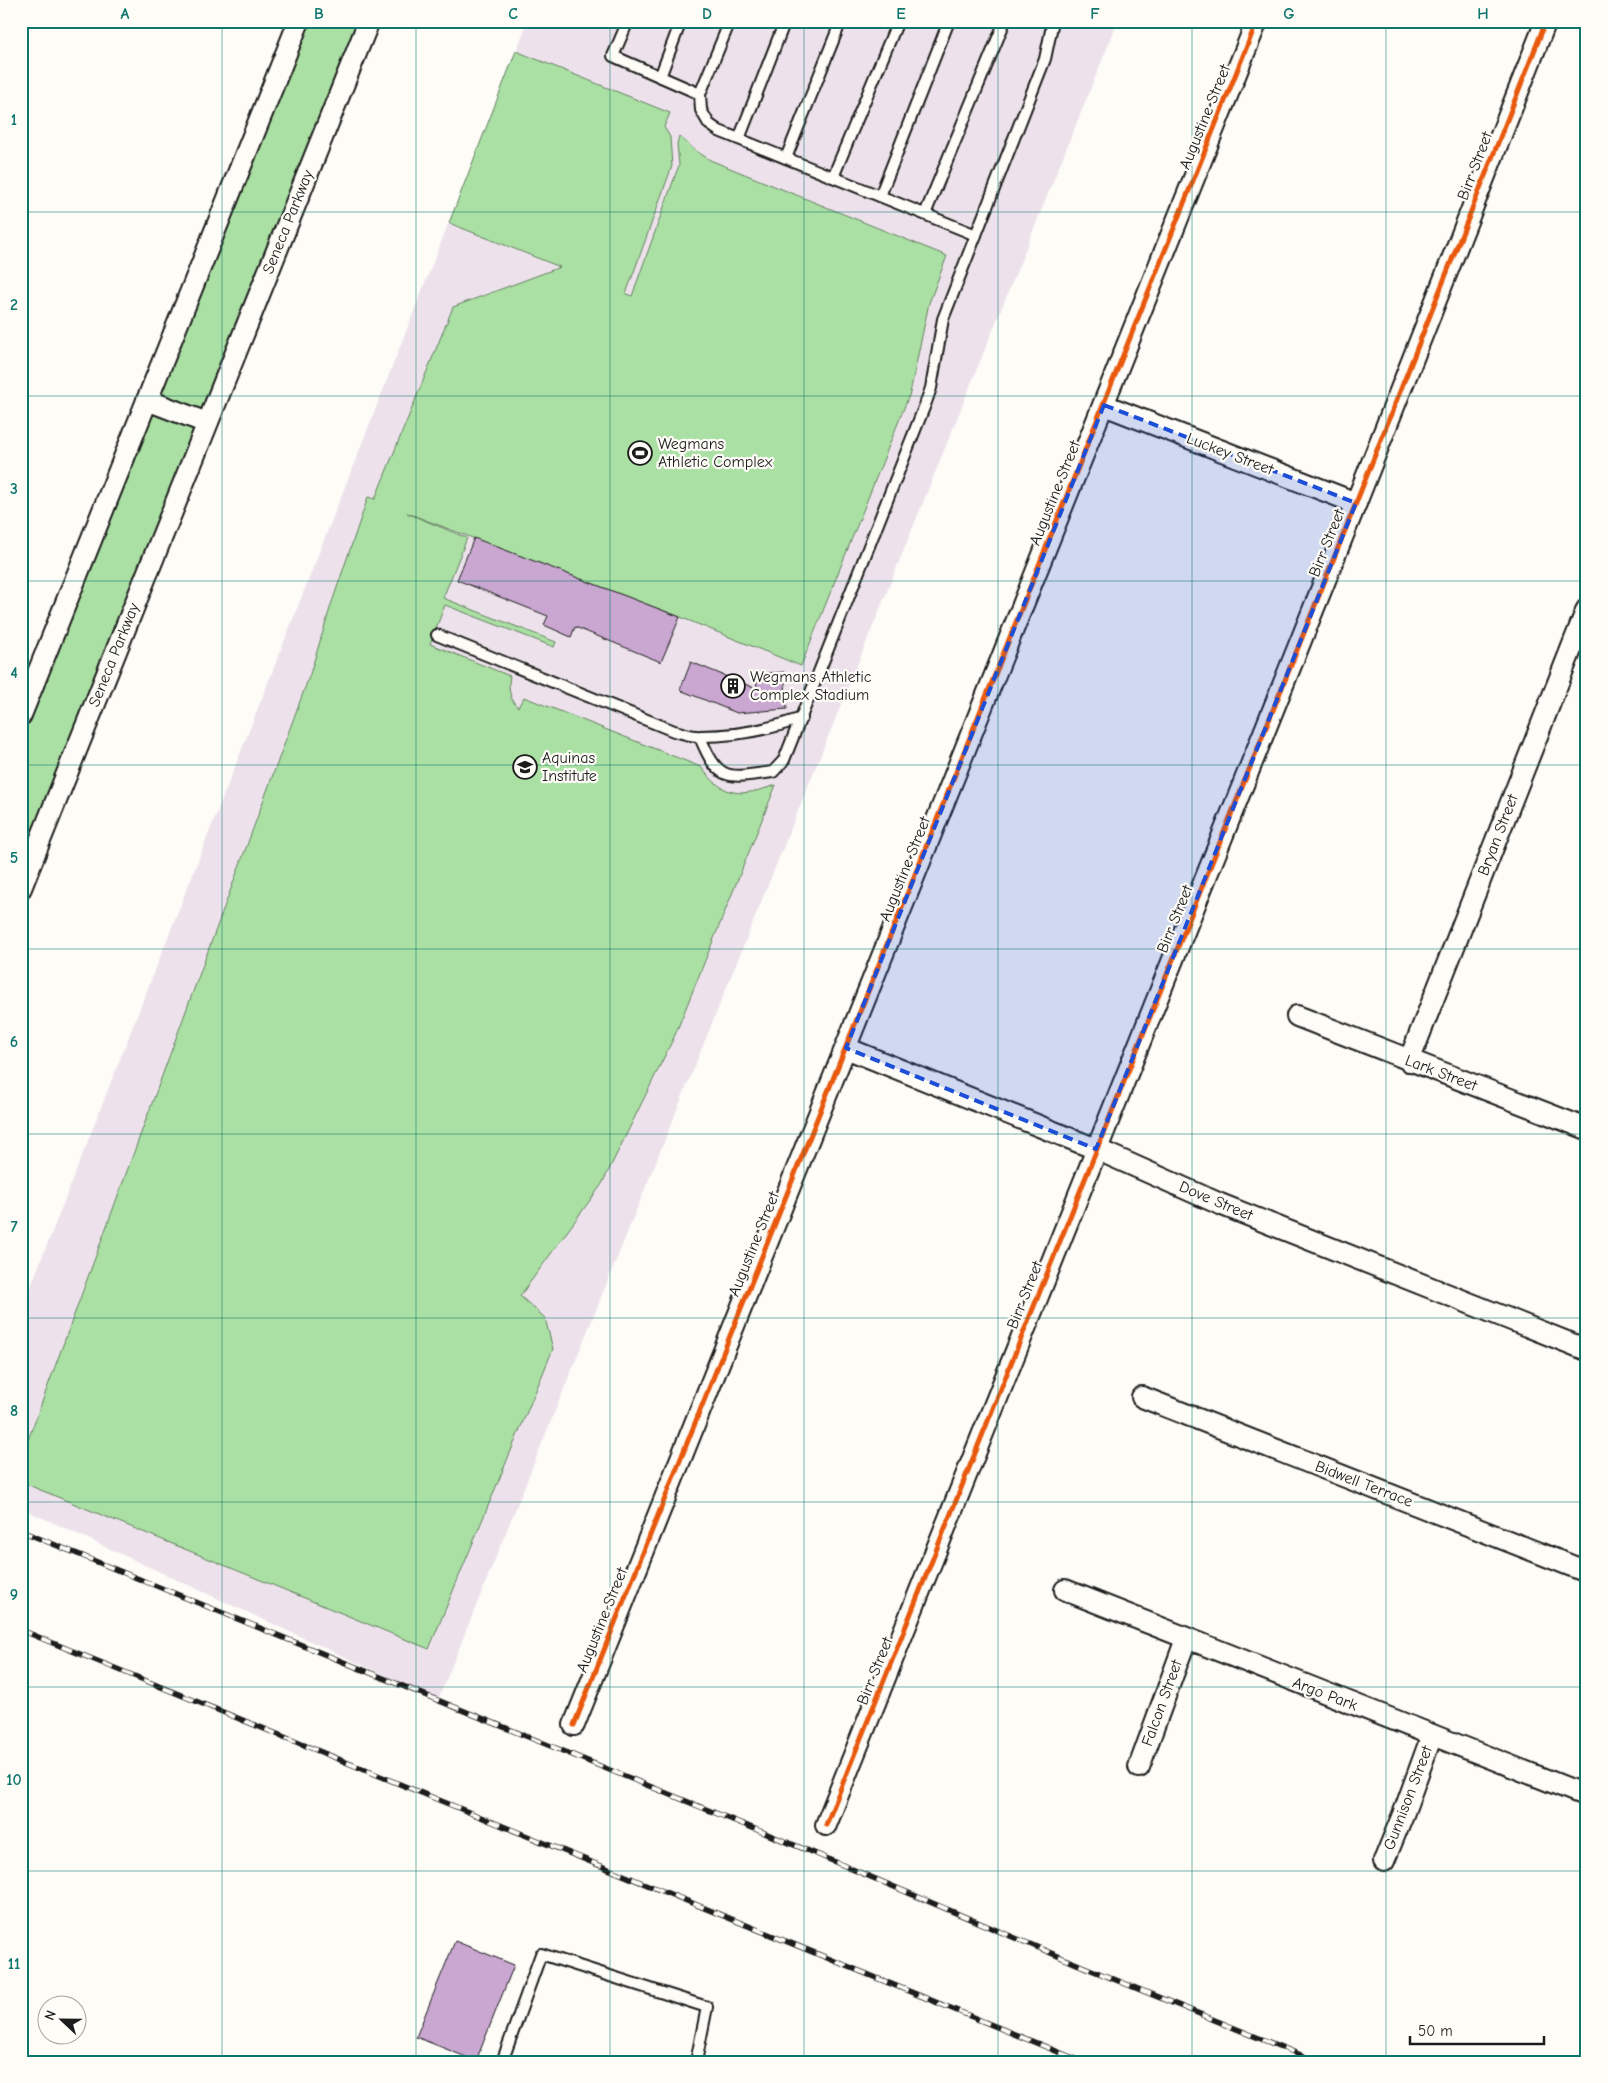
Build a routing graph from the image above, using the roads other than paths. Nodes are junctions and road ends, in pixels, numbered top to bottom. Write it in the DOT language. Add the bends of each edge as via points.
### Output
graph roads {
  1 [pos="299,21"];
  2 [pos="369,21"];
  3 [pos="628,21"];
  4 [pos="681,21"];
  5 [pos="730,21"];
  6 [pos="785,21"];
  7 [pos="841,21"];
  8 [pos="898,21"];
  9 [pos="949,21"];
  10 [pos="1005,21"];
  11 [pos="1053,21"];
  12 [pos="1257,21"];
  13 [pos="1546,21"];
  14 [pos="660,77"];
  15 [pos="700,94"];
  16 [pos="739,139"];
  17 [pos="786,158"];
  18 [pos="833,177"];
  19 [pos="880,196"];
  20 [pos="925,214"];
  21 [pos="976,235"];
  22 [pos="147,400"];
  23 [pos="1104,404"];
  24 [pos="207,423"];
  25 [pos="1356,503"];
  26 [pos="1587,609"];
  27 [pos="437,635"];
  28 [pos="21,715"];
  29 [pos="802,718"];
  30 [pos="700,737"];
  31 [pos="21,888"];
  32 [pos="1297,1016"];
  33 [pos="846,1048"];
  34 [pos="1409,1061"];
  35 [pos="1587,1129"];
  36 [pos="1096,1149"];
  37 [pos="1587,1350"];
  38 [pos="1142,1397"];
  39 [pos="1587,1572"];
  40 [pos="1065,1590"];
  41 [pos="1186,1639"];
  42 [pos="574,1725"];
  43 [pos="1432,1735"];
  44 [pos="1139,1767"];
  45 [pos="1587,1796"];
  46 [pos="826,1825"];
  47 [pos="1384,1861"];
  48 [pos="502,2062"];
  49 [pos="696,2062"];
  1 -- 22 [label="street"];
  2 -- 24 [label="street, Seneca Parkway"];
  3 -- 14 [label="lane" via="613,56"];
  4 -- 14 [label="lane"];
  5 -- 15 [label="lane"];
  6 -- 16 [label="lane"];
  7 -- 17 [label="lane"];
  8 -- 18 [label="lane"];
  9 -- 19 [label="lane"];
  10 -- 20 [label="lane"];
  11 -- 21 [label="lane" via="1045,58"];
  12 -- 23 [label="street, Augustine Street"];
  13 -- 25 [label="street, Birr Street"];
  14 -- 15 [label="lane"];
  15 -- 16 [label="lane" via="708,124"];
  16 -- 17 [label="lane"];
  17 -- 18 [label="lane"];
  18 -- 19 [label="lane"];
  19 -- 20 [label="lane"];
  20 -- 21 [label="lane"];
  21 -- 29 [label="lane" via="943,319 925,405"];
  22 -- 24 [label="street"];
  22 -- 28 [label="street"];
  23 -- 25 [label="street, Luckey Street"];
  23 -- 33 [label="street, Augustine Street"];
  24 -- 31 [label="street, Seneca Parkway"];
  25 -- 36 [label="street, Birr Street"];
  26 -- 34 [label="street, Bryan Street"];
  27 -- 30 [label="lane" via="674,732"];
  29 -- 30 [label="lane" via="778,726"];
  29 -- 30 [label="lane" via="784,760 773,772 730,776 718,771"];
  32 -- 34 [label="street, Lark Street"];
  33 -- 36 [label="street, Dove Street"];
  33 -- 42 [label="street, Augustine Street"];
  34 -- 35 [label="street, Lark Street"];
  36 -- 37 [label="street, Dove Street" via="1220,1204"];
  36 -- 46 [label="street, Birr Street"];
  38 -- 39 [label="street, Bidwell Terrace"];
  40 -- 41 [label="street, Argo Park"];
  41 -- 43 [label="street, Argo Park"];
  41 -- 44 [label="street, Falcon Street"];
  43 -- 45 [label="street, Argo Park"];
  43 -- 47 [label="street, Gunnison Street"];
  48 -- 49 [label="lane" via="541,1954 707,2007"];
}
